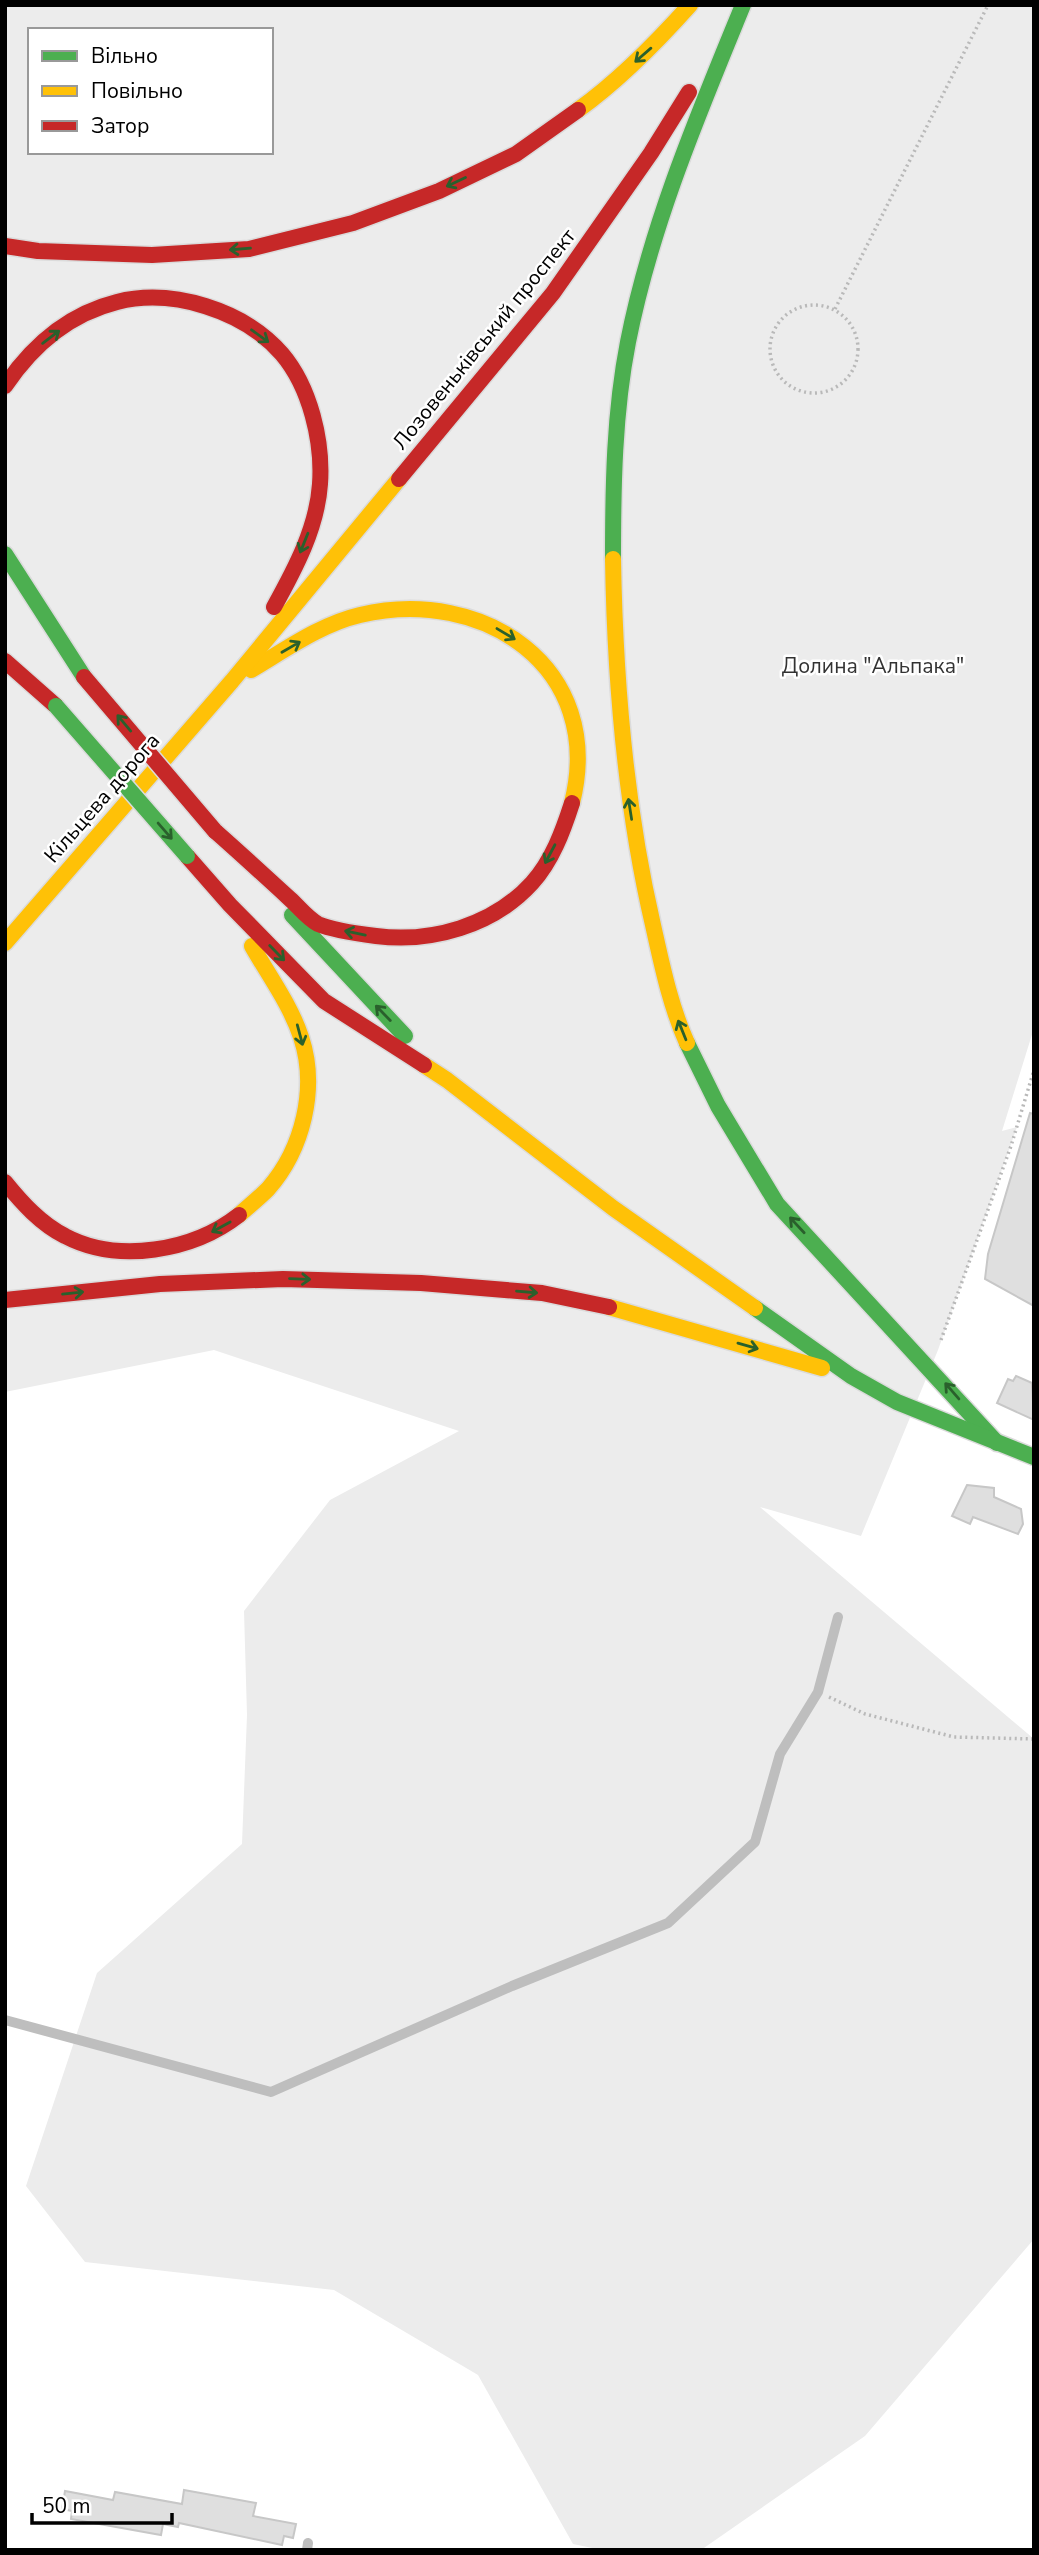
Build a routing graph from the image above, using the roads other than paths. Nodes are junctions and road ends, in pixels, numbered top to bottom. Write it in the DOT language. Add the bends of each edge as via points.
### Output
graph roads {
  1 [pos="690,5"];
  2 [pos="743,5"];
  3 [pos="5,246"];
  4 [pos="5,386"];
  5 [pos="5,554"];
  6 [pos="5,586"];
  7 [pos="5,642"];
  8 [pos="5,660"];
  9 [pos="84,677"];
  10 [pos="232,681"];
  11 [pos="55,706"];
  12 [pos="215,831"];
  13 [pos="55,885"];
  14 [pos="19,905"];
  15 [pos="230,905"];
  16 [pos="5,943"];
  17 [pos="9,962"];
  18 [pos="447,1080"];
  19 [pos="5,1182"];
  20 [pos="5,1300"];
  21 [pos="851,1376"];
  22 [pos="997,1443"];
  23 [pos="1034,1457"];
  24 [pos="838,1617"];
  25 [pos="5,2020"];
  1 -- 3 [label="main road, one-way" via="597,96 516,154 439,191 353,223 249,249 152,255"];
  2 -- 10 [label="main road, Лозовеньківський проспект" via="651,153 553,293"];
  22 -- 2 [label="main road, one-way" via="777,1205 699,1071 675,1014 646,901 627,787 616,675 613,552 617,430 627,345 662,213"];
  4 -- 10 [label="main road, one-way" via="49,337 100,306 134,299 164,298 206,306 267,339 287,361 305,394 312,422 320,469 316,508 280,597"];
  5 -- 9 [label="main road"];
  6 -- 9 [label="main road"];
  7 -- 11 [label="main road"];
  8 -- 11 [label="main road"];
  12 -- 9 [label="main road, one-way, bridge"];
  10 -- 12 [label="main road, one-way" via="330,624 360,615 416,608 470,616 502,630 551,673 577,734 578,770 573,802 559,837 540,872 519,897 452,932 411,939 382,938 318,923"];
  10 -- 13 [label="main road, Кільцева дорога"];
  11 -- 15 [label="main road, one-way, bridge"];
  18 -- 12 [label="main road, one-way"];
  13 -- 14 [label="main road"];
  13 -- 16 [label="main road, Кільцева дорога"];
  13 -- 17 [label="main road"];
  15 -- 18 [label="main road, one-way" via="324,1001"];
  15 -- 19 [label="main road, one-way" via="298,1025 308,1069 308,1110 296,1150 271,1188 230,1222 199,1239 168,1249 120,1252 73,1240 46,1224"];
  18 -- 21 [label="main road" via="613,1208"];
  20 -- 21 [label="main road, one-way" via="160,1284 283,1279 529,1292 630,1311"];
  21 -- 22 [label="main road" via="897,1402"];
  22 -- 23 [label="main road"];
  24 -- 25 [label="lane" via="818,1692 779,1754 755,1842 668,1923 271,2092"];
}
